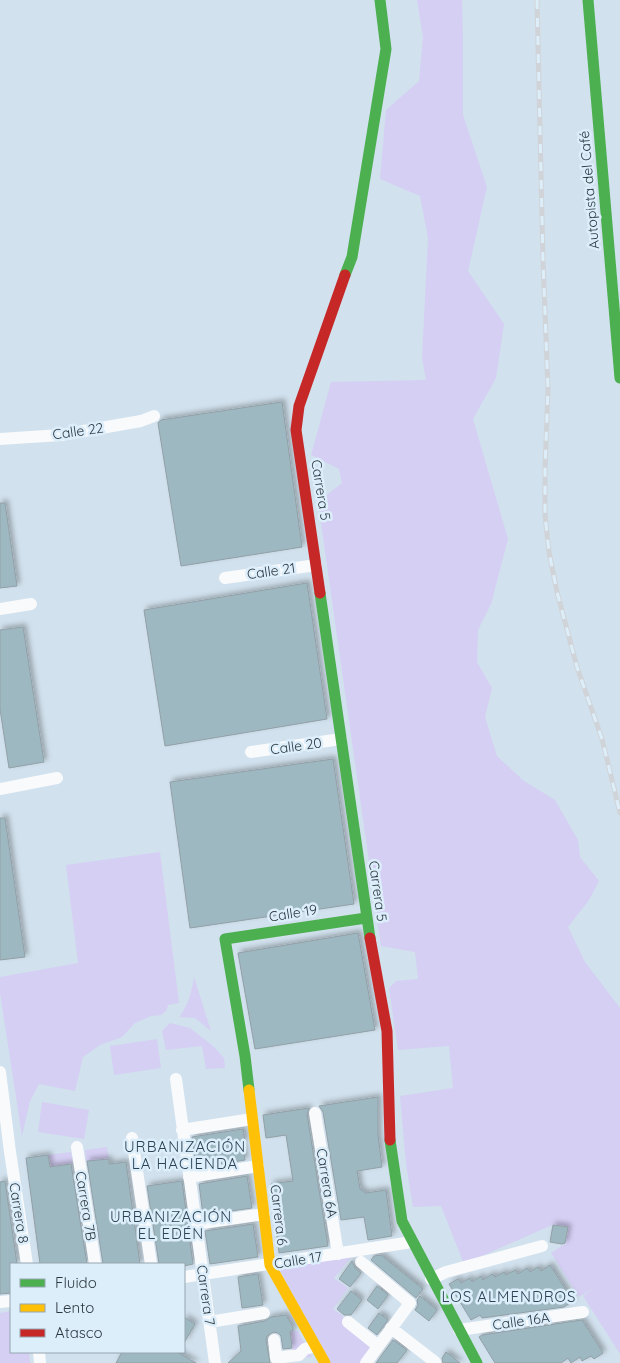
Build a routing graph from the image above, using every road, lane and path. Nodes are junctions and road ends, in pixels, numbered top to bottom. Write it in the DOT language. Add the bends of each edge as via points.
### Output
graph roads {
  1 [pos="380,0"];
  2 [pos="588,0"];
  3 [pos="620,378"];
  4 [pos="154,416"];
  5 [pos="0,439"];
  6 [pos="316,564"];
  7 [pos="225,578"];
  8 [pos="31,604"];
  9 [pos="0,609"];
  10 [pos="341,739"];
  11 [pos="251,752"];
  12 [pos="57,778"];
  13 [pos="0,789"];
  14 [pos="366,918"];
  15 [pos="225,939"];
  16 [pos="0,1072"];
  17 [pos="176,1079"];
  18 [pos="315,1113"];
  19 [pos="252,1119"];
  20 [pos="182,1130"];
  21 [pos="132,1138"];
  22 [pos="77,1147"];
  23 [pos="5,1152"];
  24 [pos="258,1166"];
  25 [pos="189,1176"];
  26 [pos="264,1214"];
  27 [pos="196,1224"];
  28 [pos="412,1242"];
  29 [pos="542,1246"];
  30 [pos="338,1254"];
  31 [pos="361,1262"];
  32 [pos="27,1263"];
  33 [pos="95,1263"];
  34 [pos="151,1263"];
  35 [pos="270,1264"];
  36 [pos="203,1275"];
  37 [pos="185,1278"];
  38 [pos="431,1279"];
  39 [pos="583,1312"];
  40 [pos="264,1314"];
  41 [pos="209,1322"];
  42 [pos="348,1322"];
  43 [pos="391,1328"];
  44 [pos="459,1330"];
  45 [pos="274,1340"];
  46 [pos="315,1346"];
  47 [pos="378,1346"];
  48 [pos="435,1362"];
  49 [pos="215,1363"];
  50 [pos="325,1363"];
  51 [pos="366,1363"];
  52 [pos="477,1363"];
  1 -- 6 [label="main road, Carrera 5" via="386,48 352,257 299,406 296,430"];
  2 -- 3 [label="main road, Autopista del Café"];
  4 -- 5 [label="street, Calle 22" via="61,435"];
  6 -- 7 [label="street, Calle 21"];
  6 -- 10 [label="main road, Carrera 5"];
  8 -- 9 [label="street"];
  10 -- 11 [label="street, Calle 20"];
  10 -- 14 [label="main road, Carrera 5"];
  12 -- 13 [label="street"];
  14 -- 15 [label="main road, Calle 19"];
  14 -- 28 [label="main road, Carrera 5" via="387,1031 389,1135 394,1176 402,1221"];
  15 -- 19 [label="main road, Carrera 6"];
  16 -- 23 [label="street, Carrera 8"];
  17 -- 20 [label="street, Carrera 7"];
  18 -- 30 [label="street, Carrera 6A"];
  19 -- 20 [label="street"];
  19 -- 24 [label="main road, Carrera 6"];
  20 -- 25 [label="street, Carrera 7"];
  21 -- 34 [label="street"];
  22 -- 33 [label="street, Carrera 7B"];
  23 -- 32 [label="street, Carrera 8"];
  24 -- 25 [label="street"];
  24 -- 26 [label="main road, Carrera 6"];
  25 -- 27 [label="street, Carrera 7"];
  26 -- 27 [label="street"];
  26 -- 35 [label="main road, Carrera 6"];
  27 -- 36 [label="street, Carrera 7"];
  28 -- 30 [label="street, Calle 17"];
  28 -- 38 [label="main road, Carrera 5"];
  29 -- 38 [label="street"];
  30 -- 35 [label="street, Calle 17"];
  31 -- 43 [label="street" via="410,1303"];
  35 -- 36 [label="street, Calle 17"];
  35 -- 46 [label="main road, Carrera 6"];
  36 -- 37 [label="street, Calle 17"];
  36 -- 41 [label="street, Carrera 7"];
  38 -- 44 [label="main road, Carrera 5"];
  39 -- 44 [label="street, Calle 16A"];
  40 -- 41 [label="street"];
  41 -- 49 [label="street, Carrera 7"];
  42 -- 47 [label="street"];
  43 -- 47 [label="street"];
  43 -- 48 [label="street"];
  44 -- 52 [label="main road, Carrera 5"];
  45 -- 46 [label="street" via="276,1358 299,1355"];
  46 -- 50 [label="main road, Carrera 6"];
  47 -- 51 [label="street"];
}
